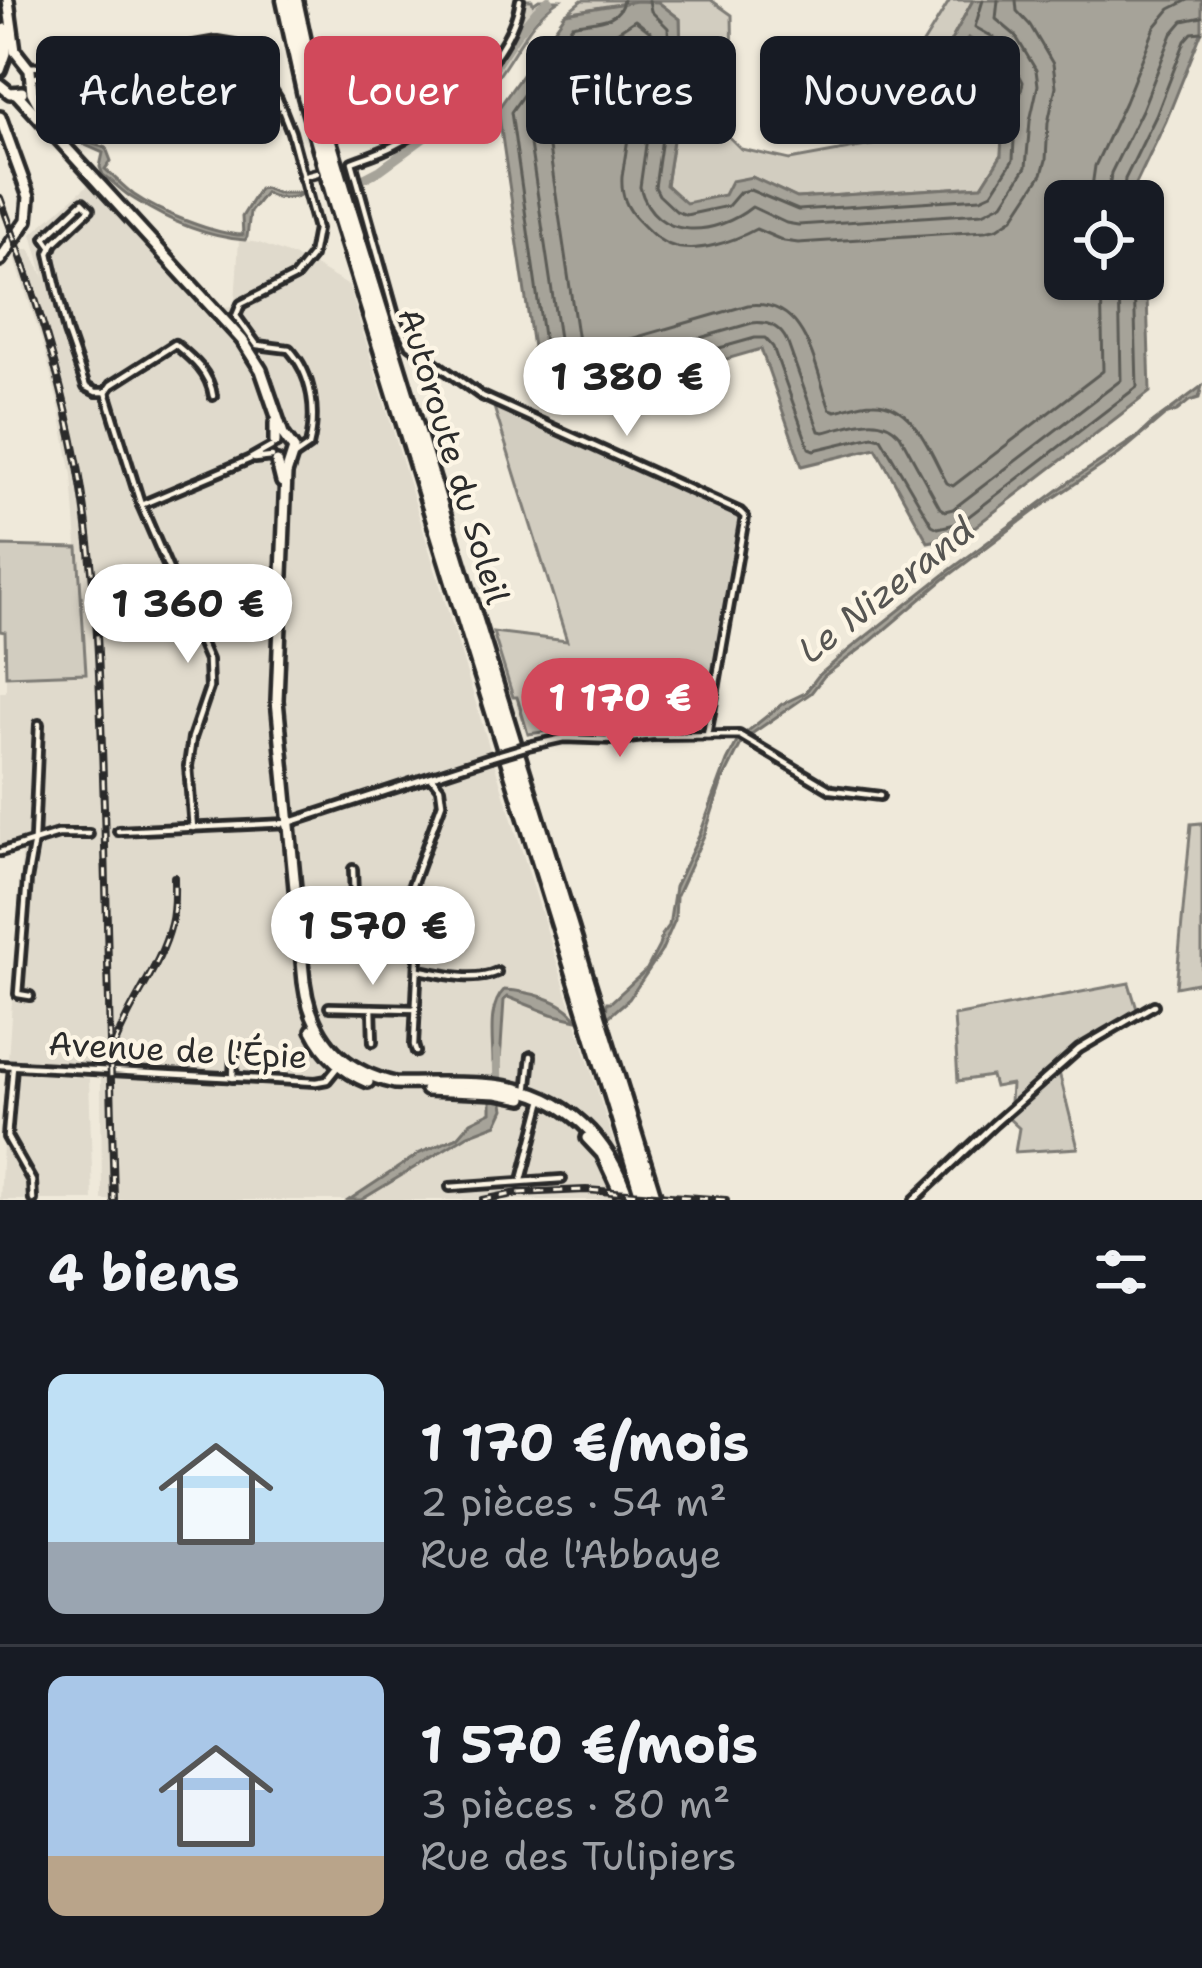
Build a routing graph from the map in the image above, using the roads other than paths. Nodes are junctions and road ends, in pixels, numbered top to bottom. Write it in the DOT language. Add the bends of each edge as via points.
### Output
graph roads {
  1 [pos="5,0"];
  2 [pos="284,0"];
  3 [pos="297,0"];
  4 [pos="520,0"];
  5 [pos="25,64"];
  6 [pos="36,65"];
  7 [pos="2,67"];
  8 [pos="36,79"];
  9 [pos="31,83"];
  10 [pos="0,85"];
  11 [pos="16,94"];
  12 [pos="36,98"];
  13 [pos="280,105"];
  14 [pos="36,112"];
  15 [pos="2,122"];
  16 [pos="62,144"];
  17 [pos="316,173"];
  18 [pos="302,177"];
  19 [pos="52,248"];
  20 [pos="0,260"];
  21 [pos="106,392"];
  22 [pos="213,396"];
  23 [pos="312,435"];
  24 [pos="282,451"];
  25 [pos="141,505"];
  26 [pos="39,724"];
  27 [pos="707,735"];
  28 [pos="431,777"];
  29 [pos="880,796"];
  30 [pos="286,823"];
  31 [pos="193,828"];
  32 [pos="118,831"];
  33 [pos="89,834"];
  34 [pos="34,840"];
  35 [pos="0,852"];
  36 [pos="353,869"];
  37 [pos="392,927"];
  38 [pos="355,928"];
  39 [pos="296,930"];
  40 [pos="419,970"];
  41 [pos="497,972"];
  42 [pos="30,996"];
  43 [pos="1154,1005"];
  44 [pos="328,1007"];
  45 [pos="372,1008"];
  46 [pos="416,1009"];
  47 [pos="373,1042"];
  48 [pos="416,1052"];
  49 [pos="234,1053"];
  50 [pos="531,1056"];
  51 [pos="341,1063"];
  52 [pos="0,1065"];
  53 [pos="13,1066"];
  54 [pos="233,1078"];
  55 [pos="527,1096"];
  56 [pos="542,1102"];
  57 [pos="562,1179"];
  58 [pos="522,1180"];
  59 [pos="450,1187"];
  60 [pos="33,1200"];
  61 [pos="626,1200"];
  62 [pos="644,1200"];
  63 [pos="655,1200"];
  64 [pos="914,1200"];
  1 -- 5 [label="main road"];
  1 -- 7 [label="main road"];
  2 -- 62 [label="highway, Autoroute du Soleil" via="323,159"];
  3 -- 63 [label="highway, Autoroute du Soleil" via="349,209"];
  4 -- 27 [label="street" via="510,30 467,91 397,145 352,162 357,189 410,345 480,394 745,517"];
  5 -- 6 [label="street"];
  5 -- 7 [label="main road"];
  5 -- 9 [label="main road"];
  8 -- 9 [label="street"];
  9 -- 11 [label="main road"];
  9 -- 12 [label="main road"];
  10 -- 11 [label="main road"];
  11 -- 14 [label="main road"];
  11 -- 15 [label="main road" via="4,104"];
  13 -- 18 [label="street"];
  15 -- 20 [label="main road" via="29,208"];
  16 -- 24 [label="main road" via="256,370"];
  17 -- 18 [label="street"];
  18 -- 23 [label="street" via="316,229 309,261 291,280 241,304 236,316 256,345 296,355 313,400"];
  19 -- 19 [label="street" via="90,209 83,202 45,238"];
  19 -- 21 [label="street" via="86,387"];
  21 -- 22 [label="street" via="175,344 196,362"];
  21 -- 25 [label="street"];
  23 -- 24 [label="street"];
  23 -- 24 [label="street" via="309,446"];
  24 -- 25 [label="street"];
  24 -- 30 [label="main road" via="277,683"];
  25 -- 31 [label="street" via="208,660 209,688 188,766"];
  26 -- 34 [label="street"];
  27 -- 28 [label="street, bridge" via="564,738"];
  27 -- 29 [label="street" via="739,735 831,790"];
  28 -- 30 [label="street"];
  28 -- 37 [label="street" via="442,803"];
  30 -- 31 [label="street"];
  30 -- 39 [label="main road"];
  31 -- 32 [label="street"];
  33 -- 34 [label="street"];
  34 -- 35 [label="street"];
  34 -- 42 [label="street" via="18,994"];
  36 -- 38 [label="street"];
  37 -- 38 [label="street"];
  37 -- 40 [label="street" via="414,947"];
  38 -- 39 [label="street"];
  39 -- 51 [label="main road" via="309,1022"];
  40 -- 41 [label="street"];
  40 -- 46 [label="street"];
  43 -- 64 [label="street" via="1079,1049"];
  44 -- 45 [label="street"];
  45 -- 46 [label="street"];
  45 -- 47 [label="street"];
  46 -- 48 [label="street"];
  49 -- 54 [label="street"];
  50 -- 55 [label="street"];
  51 -- 54 [label="street, Avenue de l'Épie" via="327,1080"];
  51 -- 55 [label="main road" via="357,1078 392,1088"];
  52 -- 53 [label="street, Avenue de l'Épie"];
  53 -- 54 [label="street, Avenue de l'Épie"];
  53 -- 60 [label="street" via="7,1137 32,1181"];
  55 -- 56 [label="main road"];
  56 -- 58 [label="street"];
  56 -- 61 [label="main road" via="602,1154"];
  57 -- 58 [label="street"];
  58 -- 59 [label="street"];
}
